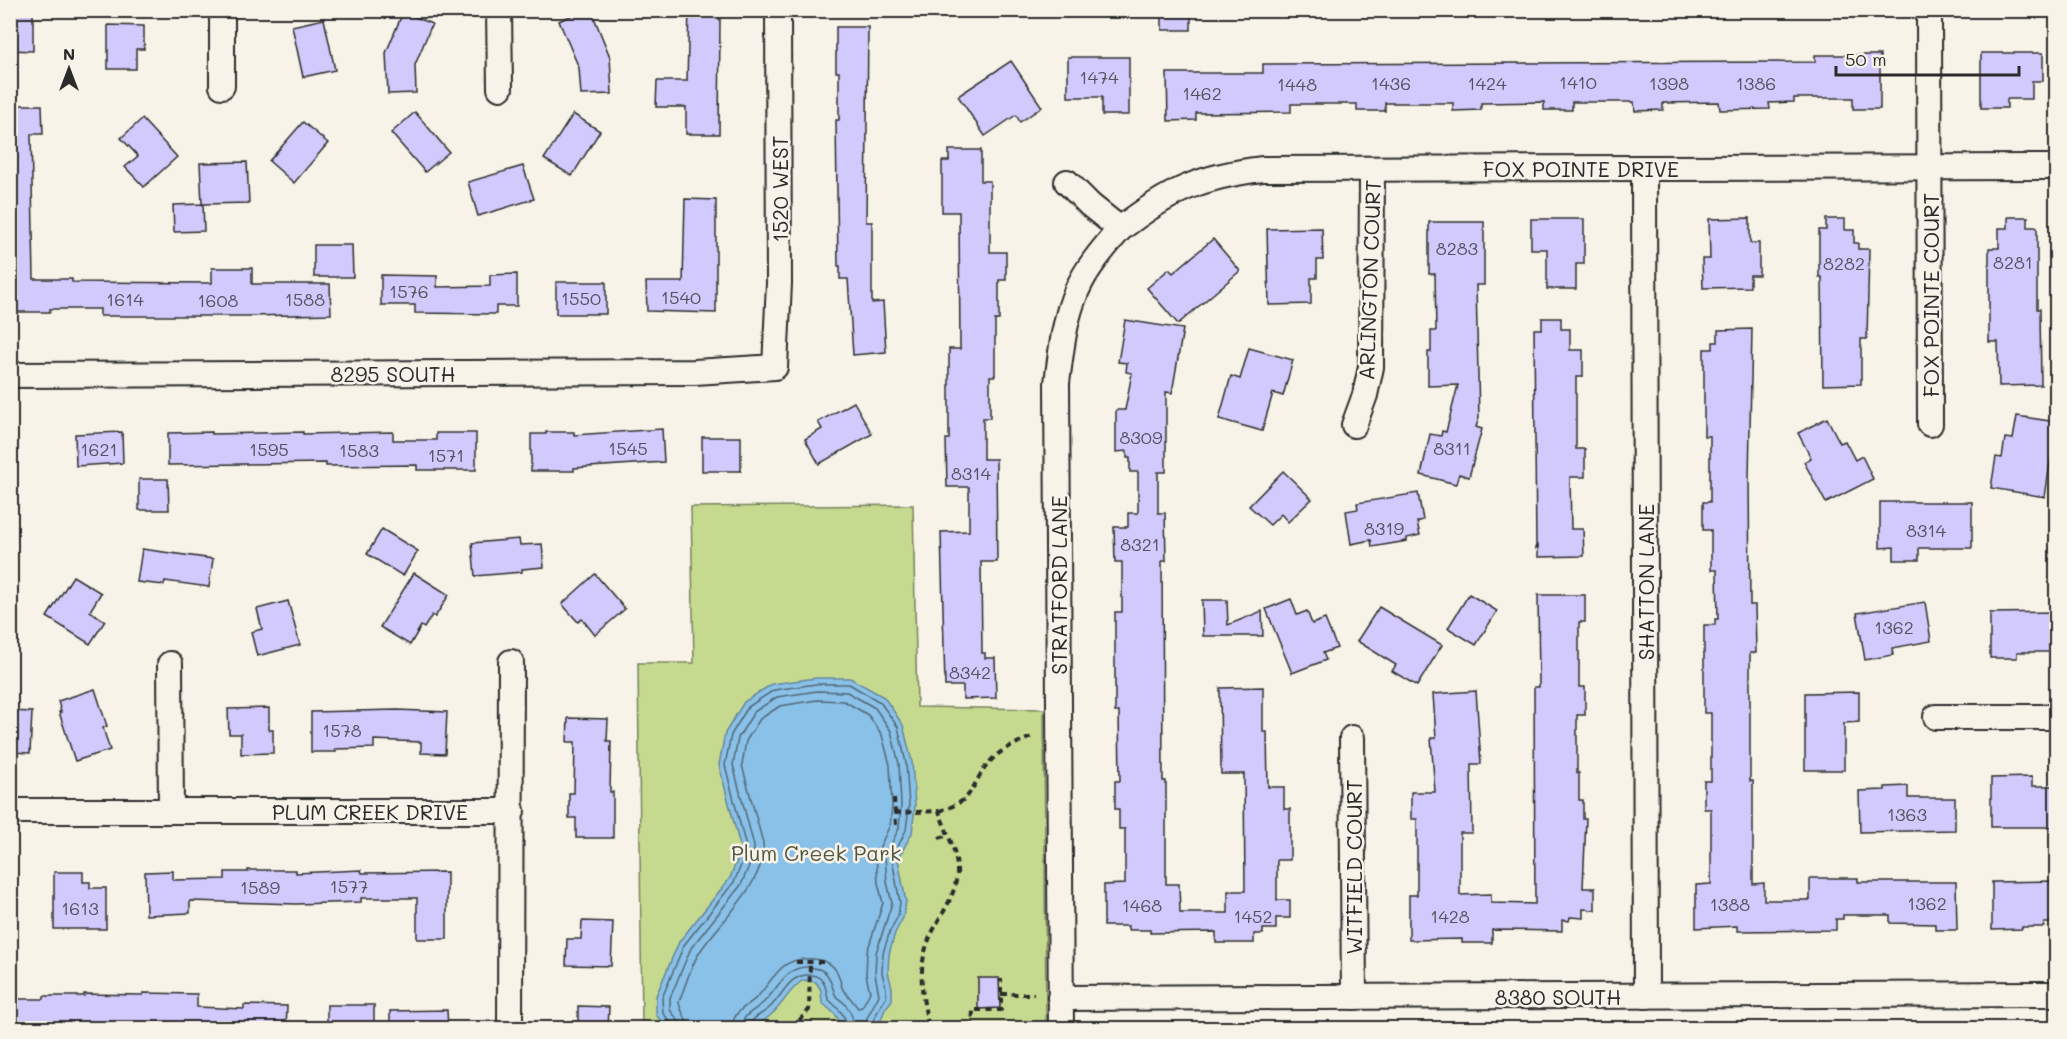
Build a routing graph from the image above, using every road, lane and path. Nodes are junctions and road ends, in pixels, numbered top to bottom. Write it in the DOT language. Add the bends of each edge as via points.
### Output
graph roads {
  1 [pos="222,10"];
  2 [pos="500,10"];
  3 [pos="778,10"];
  4 [pos="1929,10"];
  5 [pos="222,86"];
  6 [pos="500,88"];
  7 [pos="2056,166"];
  8 [pos="1930,167"];
  9 [pos="1644,168"];
  10 [pos="1372,170"];
  11 [pos="1067,182"];
  12 [pos="1120,229"];
  13 [pos="775,367"];
  14 [pos="10,375"];
  15 [pos="1930,424"];
  16 [pos="1354,425"];
  17 [pos="511,662"];
  18 [pos="170,664"];
  19 [pos="1936,717"];
  20 [pos="2056,717"];
  21 [pos="1032,737"];
  22 [pos="1352,738"];
  23 [pos="894,798"];
  24 [pos="10,811"];
  25 [pos="171,811"];
  26 [pos="512,812"];
  27 [pos="939,812"];
  28 [pos="895,813"];
  29 [pos="896,825"];
  30 [pos="948,835"];
  31 [pos="939,838"];
  32 [pos="796,962"];
  33 [pos="810,962"];
  34 [pos="823,962"];
  35 [pos="1001,979"];
  36 [pos="1001,994"];
  37 [pos="1034,994"];
  38 [pos="2056,994"];
  39 [pos="1646,996"];
  40 [pos="1354,997"];
  41 [pos="1060,998"];
  42 [pos="510,1029"];
  43 [pos="792,1029"];
  44 [pos="929,1029"];
  45 [pos="972,1029"];
  46 [pos="1061,1029"];
  1 -- 5 [label="street"];
  2 -- 6 [label="street"];
  3 -- 13 [label="street, 1520 WEST" via="779,283"];
  4 -- 8 [label="street, FOX POINTE COURT"];
  7 -- 8 [label="street, FOX POINTE DRIVE"];
  8 -- 9 [label="street, FOX POINTE DRIVE"];
  8 -- 15 [label="street, FOX POINTE COURT"];
  9 -- 10 [label="street, FOX POINTE DRIVE"];
  9 -- 39 [label="street, SHATTON LANE"];
  10 -- 12 [label="street, FOX POINTE DRIVE" via="1228,173 1189,185 1150,206"];
  10 -- 16 [label="street, ARLINGTON COURT" via="1371,367"];
  11 -- 12 [label="street"];
  12 -- 41 [label="street, STRATFORD LANE" via="1097,256 1077,291 1063,335 1057,382"];
  13 -- 14 [label="street, 8295 SOUTH" via="695,372"];
  17 -- 26 [label="street"];
  18 -- 25 [label="street"];
  19 -- 20 [label="street"];
  21 -- 27 [label="path" via="998,754 964,800"];
  22 -- 40 [label="street, WITFIELD COURT"];
  23 -- 28 [label="path"];
  24 -- 25 [label="street, PLUM CREEK DRIVE"];
  25 -- 26 [label="street, PLUM CREEK DRIVE"];
  26 -- 42 [label="street"];
  27 -- 28 [label="path"];
  27 -- 30 [label="path"];
  28 -- 29 [label="path"];
  30 -- 31 [label="path"];
  30 -- 44 [label="path" via="955,856 955,889 927,945 920,979"];
  32 -- 33 [label="path"];
  33 -- 34 [label="path"];
  33 -- 43 [label="path" via="809,1010"];
  35 -- 36 [label="path"];
  36 -- 37 [label="path"];
  36 -- 45 [label="path" via="1001,1010 973,1010"];
  38 -- 39 [label="street, 8380 SOUTH"];
  39 -- 40 [label="street, 8380 SOUTH"];
  40 -- 41 [label="street, 8380 SOUTH"];
  41 -- 46 [label="street, STRATFORD LANE"];
}
